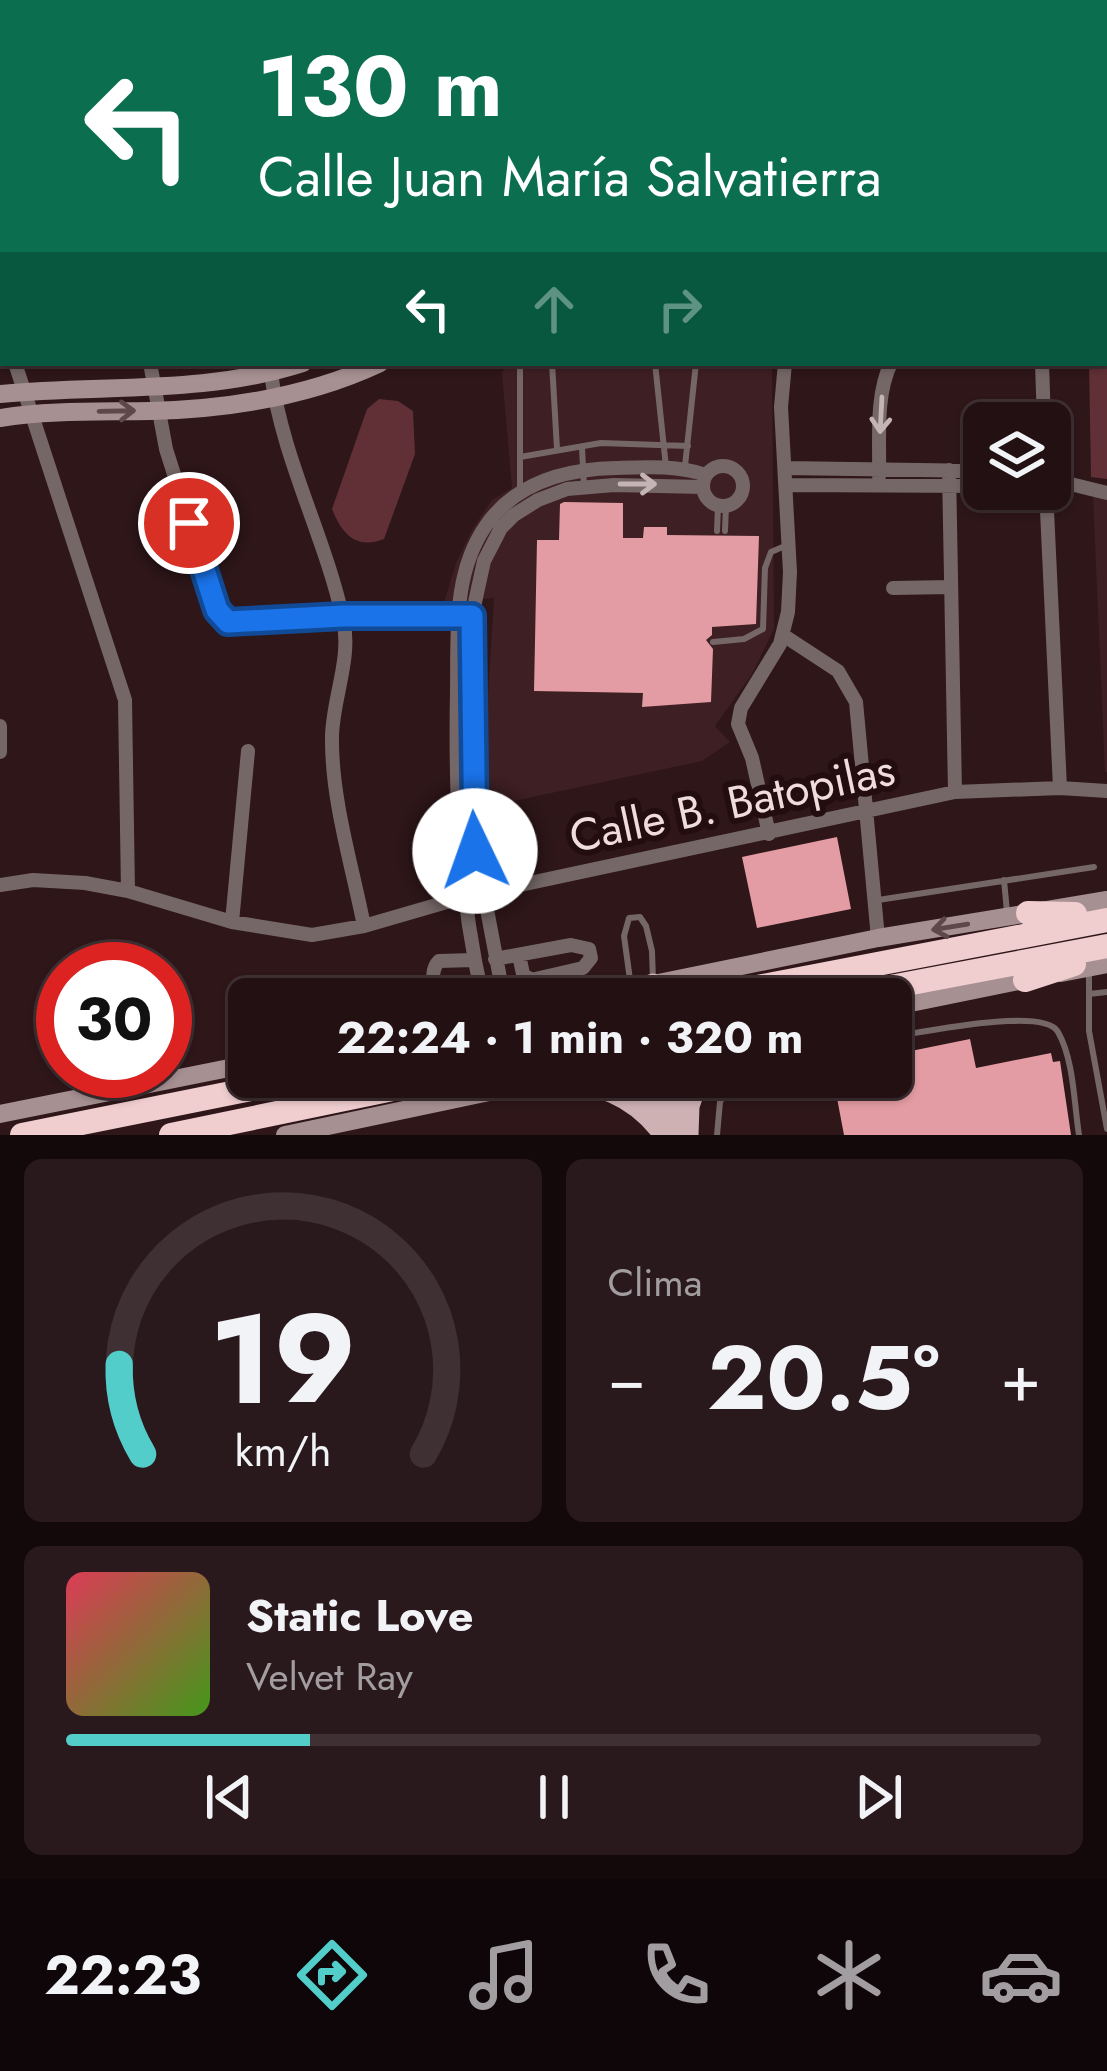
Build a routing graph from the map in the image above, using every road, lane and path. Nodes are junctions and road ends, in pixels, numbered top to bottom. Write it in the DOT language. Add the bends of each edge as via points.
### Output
graph roads {
  1 [pos="16,366"];
  2 [pos="150,366"];
  3 [pos="293,366"];
  4 [pos="372,366"];
  5 [pos="520,366"];
  6 [pos="552,366"];
  7 [pos="655,366"];
  8 [pos="696,366"];
  9 [pos="785,366"];
  10 [pos="890,366"];
  11 [pos="1042,366"];
  12 [pos="271,373"];
  13 [pos="153,389"];
  14 [pos="25,391"];
  15 [pos="0,394"];
  16 [pos="274,398"];
  17 [pos="1043,402"];
  18 [pos="157,411"];
  19 [pos="32,413"];
  20 [pos="0,418"];
  21 [pos="665,443"];
  22 [pos="582,446"];
  23 [pos="688,446"];
  24 [pos="557,450"];
  25 [pos="520,457"];
  26 [pos="666,469"];
  27 [pos="685,470"];
  28 [pos="963,475"];
  29 [pos="786,476"];
  30 [pos="879,477"];
  31 [pos="583,478"];
  32 [pos="950,478"];
  33 [pos="705,481"];
  34 [pos="963,481"];
  35 [pos="1071,487"];
  36 [pos="520,493"];
  37 [pos="1107,493"];
  38 [pos="722,506"];
  39 [pos="1053,510"];
  40 [pos="720,531"];
  41 [pos="487,537"];
  42 [pos="789,546"];
  43 [pos="951,587"];
  44 [pos="893,588"];
  45 [pos="343,616"];
  46 [pos="465,616"];
  47 [pos="783,635"];
  48 [pos="712,642"];
  49 [pos="0,726"];
  50 [pos="248,751"];
  51 [pos="0,752"];
  52 [pos="1060,788"];
  53 [pos="1107,791"];
  54 [pos="955,793"];
  55 [pos="472,797"];
  56 [pos="455,798"];
  57 [pos="864,812"];
  58 [pos="769,835"];
  59 [pos="1094,867"];
  60 [pos="1004,880"];
  61 [pos="0,885"];
  62 [pos="128,891"];
  63 [pos="483,893"];
  64 [pos="464,896"];
  65 [pos="874,901"];
  66 [pos="1107,901"];
  67 [pos="1018,915"];
  68 [pos="1107,917"];
  69 [pos="232,922"];
  70 [pos="364,926"];
  71 [pos="878,938"];
  72 [pos="519,955"];
  73 [pos="1102,957"];
  74 [pos="495,959"];
  75 [pos="474,960"];
  76 [pos="435,978"];
  77 [pos="478,978"];
  78 [pos="499,978"];
  79 [pos="709,978"];
  80 [pos="800,978"];
  81 [pos="1025,980"];
  82 [pos="912,986"];
  83 [pos="1107,992"];
  84 [pos="646,993"];
  85 [pos="1089,994"];
  86 [pos="912,1002"];
  87 [pos="912,1034"];
  88 [pos="228,1068"];
  89 [pos="228,1094"];
  90 [pos="350,1098"];
  91 [pos="469,1098"];
  92 [pos="624,1098"];
  93 [pos="656,1098"];
  94 [pos="675,1098"];
  95 [pos="692,1098"];
  96 [pos="722,1098"];
  97 [pos="0,1114"];
  98 [pos="101,1120"];
  99 [pos="0,1125"];
  100 [pos="338,1129"];
  101 [pos="1107,1129"];
  102 [pos="312,1132"];
  103 [pos="22,1135"];
  104 [pos="171,1135"];
  105 [pos="285,1135"];
  106 [pos="665,1135"];
  107 [pos="685,1135"];
  108 [pos="718,1135"];
  109 [pos="1079,1135"];
  1 -- 14 [label="street"];
  2 -- 13 [label="street"];
  3 -- 12 [label="main road"];
  4 -- 16 [label="main road"];
  5 -- 25 [label="lane"];
  6 -- 24 [label="lane"];
  7 -- 21 [label="lane"];
  8 -- 23 [label="lane"];
  9 -- 29 [label="street"];
  10 -- 30 [label="street, one-way"];
  11 -- 17 [label="street"];
  12 -- 13 [label="main road"];
  12 -- 16 [label="street"];
  13 -- 14 [label="main road"];
  13 -- 18 [label="street"];
  14 -- 15 [label="main road"];
  14 -- 19 [label="street"];
  16 -- 18 [label="main road"];
  16 -- 45 [label="street"];
  19 -- 18 [label="main road, one-way"];
  18 -- 45 [label="street" via="224,620"];
  19 -- 20 [label="main road"];
  19 -- 62 [label="street" via="125,700"];
  21 -- 22 [label="lane"];
  21 -- 23 [label="lane"];
  21 -- 26 [label="lane"];
  22 -- 24 [label="lane"];
  22 -- 31 [label="lane"];
  23 -- 27 [label="lane"];
  24 -- 25 [label="lane"];
  25 -- 36 [label="lane"];
  26 -- 27 [label="street"];
  26 -- 31 [label="street"];
  27 -- 33 [label="street"];
  28 -- 32 [label="street"];
  29 -- 30 [label="street"];
  29 -- 42 [label="street"];
  30 -- 32 [label="street"];
  31 -- 33 [label="street, one-way"];
  31 -- 36 [label="street" via="542,481"];
  31 -- 41 [label="street"];
  32 -- 34 [label="street"];
  32 -- 43 [label="street"];
  33 -- 38 [label="street" via="706,498"];
  33 -- 38 [label="street" via="720,466 740,475 742,491"];
  35 -- 37 [label="street"];
  36 -- 41 [label="street" via="498,511"];
  38 -- 40 [label="lane"];
  39 -- 52 [label="street"];
  41 -- 46 [label="street" via="465,572"];
  42 -- 47 [label="street"];
  42 -- 48 [label="lane" via="768,559 763,628"];
  43 -- 44 [label="street"];
  43 -- 54 [label="street"];
  45 -- 46 [label="street"];
  45 -- 70 [label="street" via="332,742"];
  46 -- 55 [label="street"];
  46 -- 56 [label="street"];
  47 -- 57 [label="street" via="848,685 859,721"];
  47 -- 58 [label="street" via="738,718"];
  49 -- 51 [label="street"];
  50 -- 69 [label="street"];
  52 -- 53 [label="street, Calle B. Batopilas"];
  52 -- 54 [label="street, Calle B. Batopilas"];
  54 -- 57 [label="street, Calle B. Batopilas"];
  55 -- 56 [label="street"];
  55 -- 63 [label="street"];
  56 -- 64 [label="street"];
  57 -- 58 [label="street, Calle B. Batopilas"];
  57 -- 65 [label="street"];
  58 -- 63 [label="street, Calle B. Batopilas"];
  59 -- 60 [label="lane"];
  60 -- 65 [label="lane"];
  60 -- 67 [label="lane"];
  61 -- 62 [label="street, Calle B. Batopilas" via="61,880"];
  62 -- 69 [label="street, Calle B. Batopilas"];
  63 -- 64 [label="street, Calle B. Batopilas"];
  63 -- 74 [label="street"];
  64 -- 70 [label="street, Calle B. Batopilas"];
  64 -- 75 [label="street"];
  65 -- 71 [label="street"];
  66 -- 67 [label="main road"];
  67 -- 68 [label="highway"];
  67 -- 71 [label="main road, one-way"];
  68 -- 80 [label="highway"];
  69 -- 70 [label="street, Calle B. Batopilas" via="295,935"];
  71 -- 79 [label="main road"];
  72 -- 72 [label="street" via="532,980 583,968 591,958 580,944"];
  72 -- 74 [label="street"];
  73 -- 81 [label="highway"];
  73 -- 82 [label="highway"];
  73 -- 85 [label="lane"];
  74 -- 75 [label="lane"];
  74 -- 78 [label="street"];
  75 -- 76 [label="street" via="439,961"];
  75 -- 77 [label="street"];
  81 -- 86 [label="main road"];
  83 -- 85 [label="lane"];
  84 -- 84 [label="lane" via="654,961 646,926 633,917 624,936"];
  85 -- 101 [label="lane"];
  87 -- 109 [label="lane" via="1052,1024"];
  88 -- 97 [label="main road"];
  89 -- 98 [label="highway"];
  90 -- 104 [label="highway"];
  91 -- 100 [label="main road"];
  92 -- 106 [label="main road"];
  93 -- 106 [label="main road"];
  94 -- 107 [label="main road"];
  95 -- 107 [label="main road"];
  96 -- 108 [label="lane"];
  98 -- 99 [label="highway"];
  98 -- 103 [label="highway"];
  100 -- 102 [label="main road"];
  102 -- 105 [label="main road"];
}
